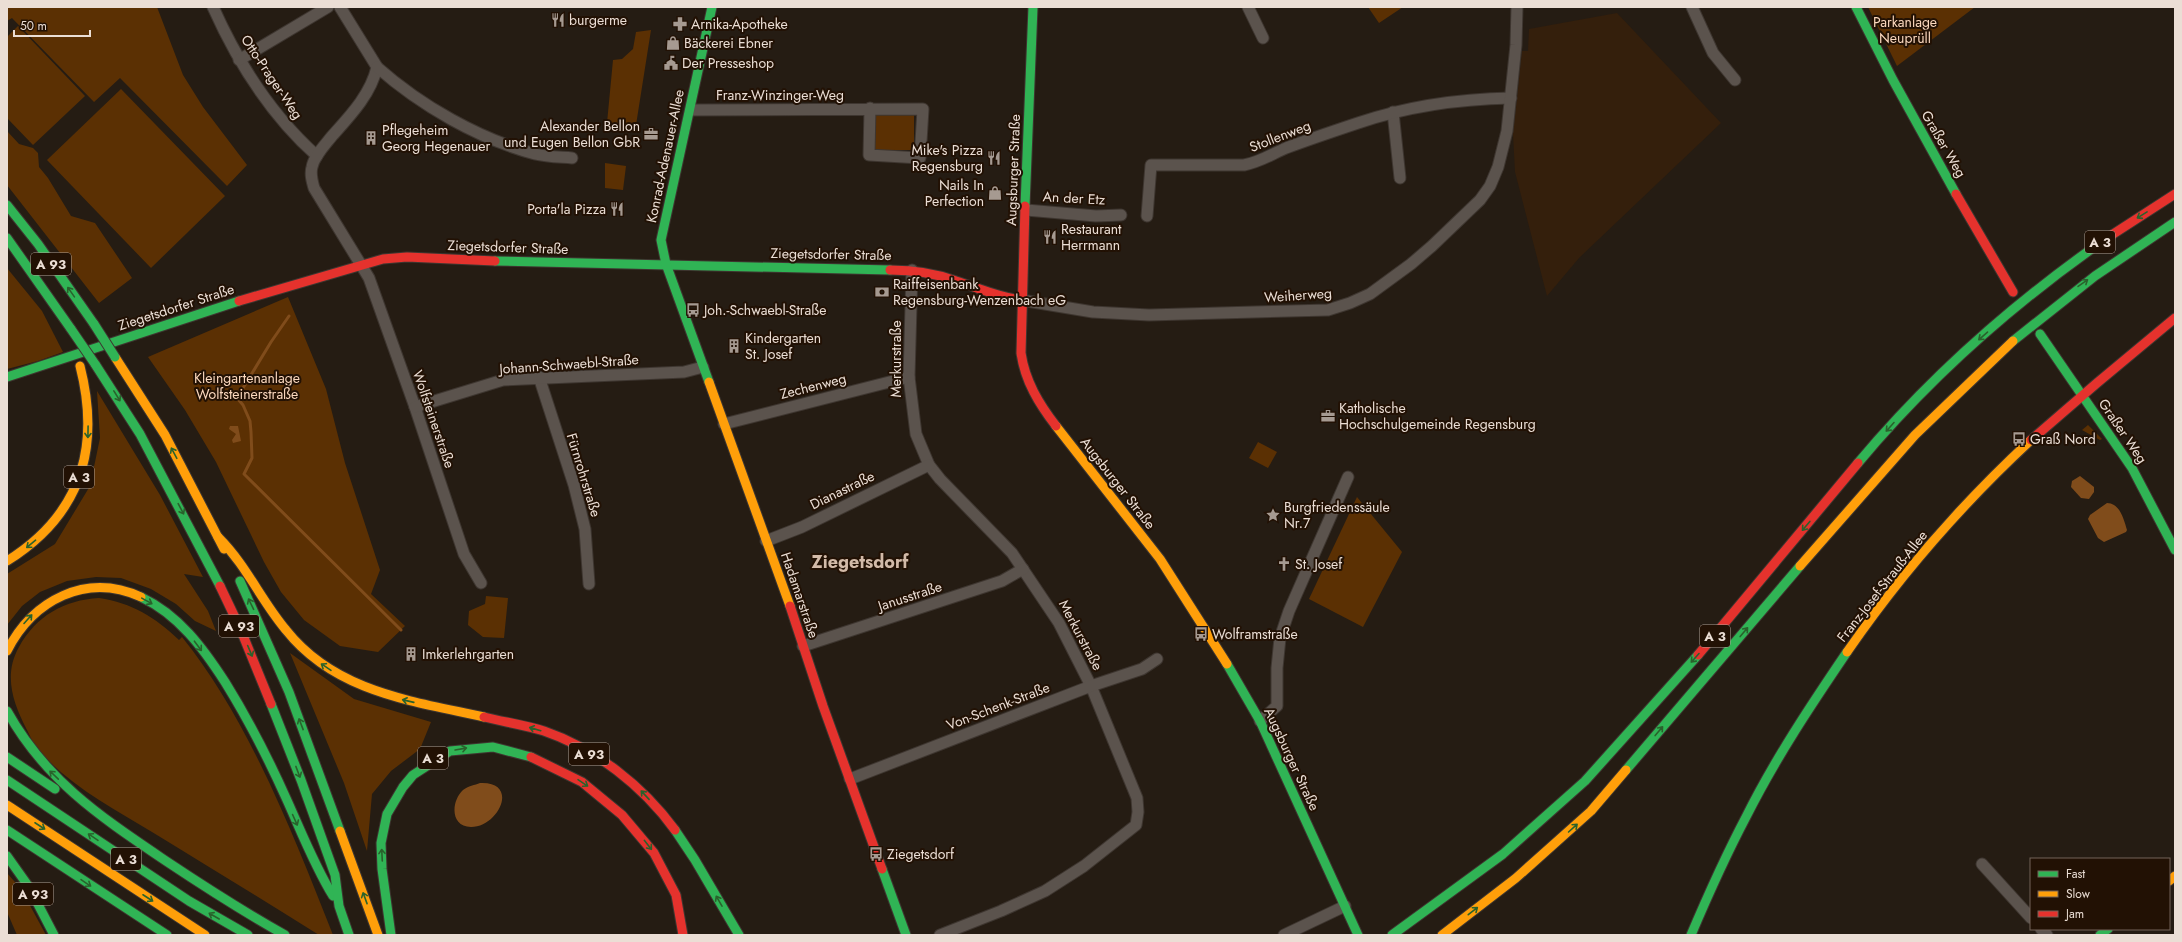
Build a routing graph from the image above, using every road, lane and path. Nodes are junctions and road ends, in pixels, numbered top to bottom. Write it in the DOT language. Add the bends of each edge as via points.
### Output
graph roads {
  1 [pos="212,7"];
  2 [pos="328,7"];
  3 [pos="340,7"];
  4 [pos="712,7"];
  5 [pos="1033,7"];
  6 [pos="1248,7"];
  7 [pos="1517,7"];
  8 [pos="1692,7"];
  9 [pos="1856,7"];
  10 [pos="1263,38"];
  11 [pos="239,60"];
  12 [pos="377,67"];
  13 [pos="1734,80"];
  14 [pos="1510,98"];
  15 [pos="870,108"];
  16 [pos="691,110"];
  17 [pos="1393,112"];
  18 [pos="317,156"];
  19 [pos="572,158"];
  20 [pos="1400,178"];
  21 [pos="2175,194"];
  22 [pos="7,205"];
  23 [pos="1026,210"];
  24 [pos="1121,215"];
  25 [pos="1147,216"];
  26 [pos="2175,222"];
  27 [pos="7,238"];
  28 [pos="361,264"];
  29 [pos="666,264"];
  30 [pos="912,270"];
  31 [pos="2013,292"];
  32 [pos="1021,300"];
  33 [pos="2175,318"];
  34 [pos="71,329"];
  35 [pos="2040,334"];
  36 [pos="703,367"];
  37 [pos="7,377"];
  38 [pos="909,377"];
  39 [pos="539,378"];
  40 [pos="2082,395"];
  41 [pos="415,407"];
  42 [pos="724,424"];
  43 [pos="929,465"];
  44 [pos="1348,477"];
  45 [pos="218,537"];
  46 [pos="766,541"];
  47 [pos="2175,550"];
  48 [pos="7,561"];
  49 [pos="1023,569"];
  50 [pos="481,583"];
  51 [pos="589,584"];
  52 [pos="803,646"];
  53 [pos="7,651"];
  54 [pos="1157,659"];
  55 [pos="1091,686"];
  56 [pos="7,711"];
  57 [pos="1260,721"];
  58 [pos="7,757"];
  59 [pos="850,779"];
  60 [pos="7,780"];
  61 [pos="7,805"];
  62 [pos="116,827"];
  63 [pos="7,830"];
  64 [pos="7,856"];
  65 [pos="1982,864"];
  66 [pos="339,906"];
  67 [pos="1345,906"];
  68 [pos="2030,917"];
  69 [pos="54,935"];
  70 [pos="167,935"];
  71 [pos="205,935"];
  72 [pos="248,935"];
  73 [pos="285,935"];
  74 [pos="349,935"];
  75 [pos="378,935"];
  76 [pos="391,935"];
  77 [pos="683,935"];
  78 [pos="739,935"];
  79 [pos="906,935"];
  80 [pos="940,935"];
  81 [pos="1284,935"];
  82 [pos="1358,935"];
  83 [pos="1392,935"];
  84 [pos="1442,935"];
  85 [pos="1691,935"];
  1 -- 11 [label="street, Otto-Prager-Weg"];
  2 -- 11 [label="street"];
  3 -- 12 [label="street"];
  4 -- 16 [label="main road, Konrad-Adenauer-Allee"];
  5 -- 23 [label="main road, Augsburger Straße"];
  6 -- 10 [label="street"];
  7 -- 14 [label="street, Weiherweg"];
  8 -- 13 [label="street" via="1714,53"];
  9 -- 31 [label="main road, Graßer Weg" via="1879,56 1927,144"];
  11 -- 18 [label="street, Otto-Prager-Weg" via="288,129"];
  12 -- 18 [label="street" via="374,81"];
  12 -- 19 [label="street" via="405,89 478,135 536,154"];
  14 -- 17 [label="street, Stollenweg" via="1452,101"];
  14 -- 32 [label="street, Weiherweg" via="1507,131 1498,167 1490,186 1480,200 1411,264 1370,294 1350,303 1328,310 1149,315 1092,312"];
  15 -- 15 [label="street, Franz-Winzinger-Weg" via="923,109 920,158 869,155"];
  15 -- 16 [label="street, Franz-Winzinger-Weg"];
  16 -- 29 [label="main road, Konrad-Adenauer-Allee" via="661,240"];
  17 -- 20 [label="street"];
  17 -- 25 [label="street, Stollenweg" via="1285,148 1258,162 1244,165 1151,165"];
  18 -- 28 [label="street, Wolfsteinerstraße" via="312,166 311,178 314,188"];
  21 -- 83 [label="main road, A 3, one-way" via="2118,230 2054,276 1968,348 1867,453 1725,625 1585,781 1503,854"];
  45 -- 22 [label="main road, A 93, one-way, bridge" via="165,435 94,324 38,244"];
  23 -- 24 [label="street, An der Etz" via="1096,216"];
  23 -- 32 [label="main road, Augsburger Straße"];
  84 -- 26 [label="main road, A 3, one-way" via="1516,878 1591,811 1882,471 1948,401 2008,344 2070,292"];
  27 -- 34 [label="main road, A 93"];
  28 -- 29 [label="main road, Ziegetsdorfer Straße" via="407,256 531,263"];
  28 -- 37 [label="main road, Ziegetsdorfer Straße" via="279,288"];
  28 -- 41 [label="street, Wolfsteinerstraße" via="369,278"];
  29 -- 30 [label="main road, Ziegetsdorfer Straße"];
  29 -- 36 [label="main road, Hadamarstraße"];
  30 -- 32 [label="main road, Ziegetsdorfer Straße" via="949,279 999,297"];
  30 -- 38 [label="street, Merkurstraße"];
  32 -- 57 [label="main road, Augsburger Straße" via="1021,363 1042,409 1160,559 1207,631"];
  33 -- 40 [label="main road, Franz-Josef-Strauß-Allee"];
  34 -- 48 [label="main road, A 3, one-way" via="89,402 84,464 74,489 53,521 29,546"];
  34 -- 66 [label="main road, A 93, one-way, bridge" via="151,454 205,554 240,628 335,875"];
  35 -- 40 [label="main road, Graßer Weg"];
  36 -- 39 [label="street, Johann-Schwaebl-Straße" via="684,372"];
  36 -- 42 [label="main road, Hadamarstraße"];
  38 -- 42 [label="street, Zechenweg"];
  38 -- 43 [label="street, Merkurstraße" via="916,434"];
  39 -- 41 [label="street, Johann-Schwaebl-Straße" via="503,380"];
  39 -- 51 [label="street, Fürnrohrstraße" via="574,485 585,529"];
  40 -- 47 [label="main road, Graßer Weg" via="2132,468"];
  40 -- 85 [label="main road, Franz-Josef-Strauß-Allee" via="1974,498 1885,601 1823,684 1748,810 1726,852"];
  41 -- 50 [label="street, Wolfsteinerstraße" via="464,554"];
  42 -- 46 [label="main road, Hadamarstraße"];
  43 -- 46 [label="street, Dianastraße" via="802,527"];
  43 -- 49 [label="street, Merkurstraße" via="1012,553"];
  44 -- 57 [label="street" via="1289,611 1280,638 1277,706"];
  75 -- 45 [label="main road, A 93, one-way" via="289,692 255,612"];
  78 -- 45 [label="main road, A 93, one-way" via="688,848 642,791 593,756 569,742 544,732 381,694 342,676 314,658 293,639 240,560"];
  46 -- 52 [label="main road, Hadamarstraße"];
  49 -- 52 [label="street, Janusstraße" via="1002,582"];
  49 -- 55 [label="street, Merkurstraße" via="1059,623"];
  52 -- 59 [label="main road, Hadamarstraße"];
  53 -- 66 [label="main road, A 93, one-way" via="17,632 30,616 43,604 65,593 96,588 119,589 145,599 172,616 216,670 248,724 280,786 322,879"];
  54 -- 55 [label="street, Von-Schenk-Straße" via="1142,669"];
  55 -- 59 [label="street, Von-Schenk-Straße"];
  55 -- 80 [label="street, Merkurstraße" via="1138,798 1136,825 1084,866 1045,891 1001,912"];
  62 -- 56 [label="main road, one-way" via="70,791 41,763 20,737"];
  57 -- 67 [label="main road, Augsburger Straße"];
  58 -- 62 [label="main road" via="94,816"];
  59 -- 79 [label="main road, Hadamarstraße"];
  72 -- 60 [label="main road, A 3, one-way" via="190,902"];
  61 -- 71 [label="main road, A 3, one-way"];
  62 -- 73 [label="main road"];
  63 -- 70 [label="main road, one-way"];
  64 -- 69 [label="main road, A 93" via="29,887"];
  65 -- 68 [label="street"];
  66 -- 74 [label="main road, A 93"];
  67 -- 81 [label="street"];
  67 -- 82 [label="main road, Augsburger Straße"];
  76 -- 77 [label="main road, A 3, one-way" via="382,848 383,830 389,809 398,792 418,769 434,758 471,747 492,747 536,758 574,776 612,806 647,843 670,879 680,902"];
}
